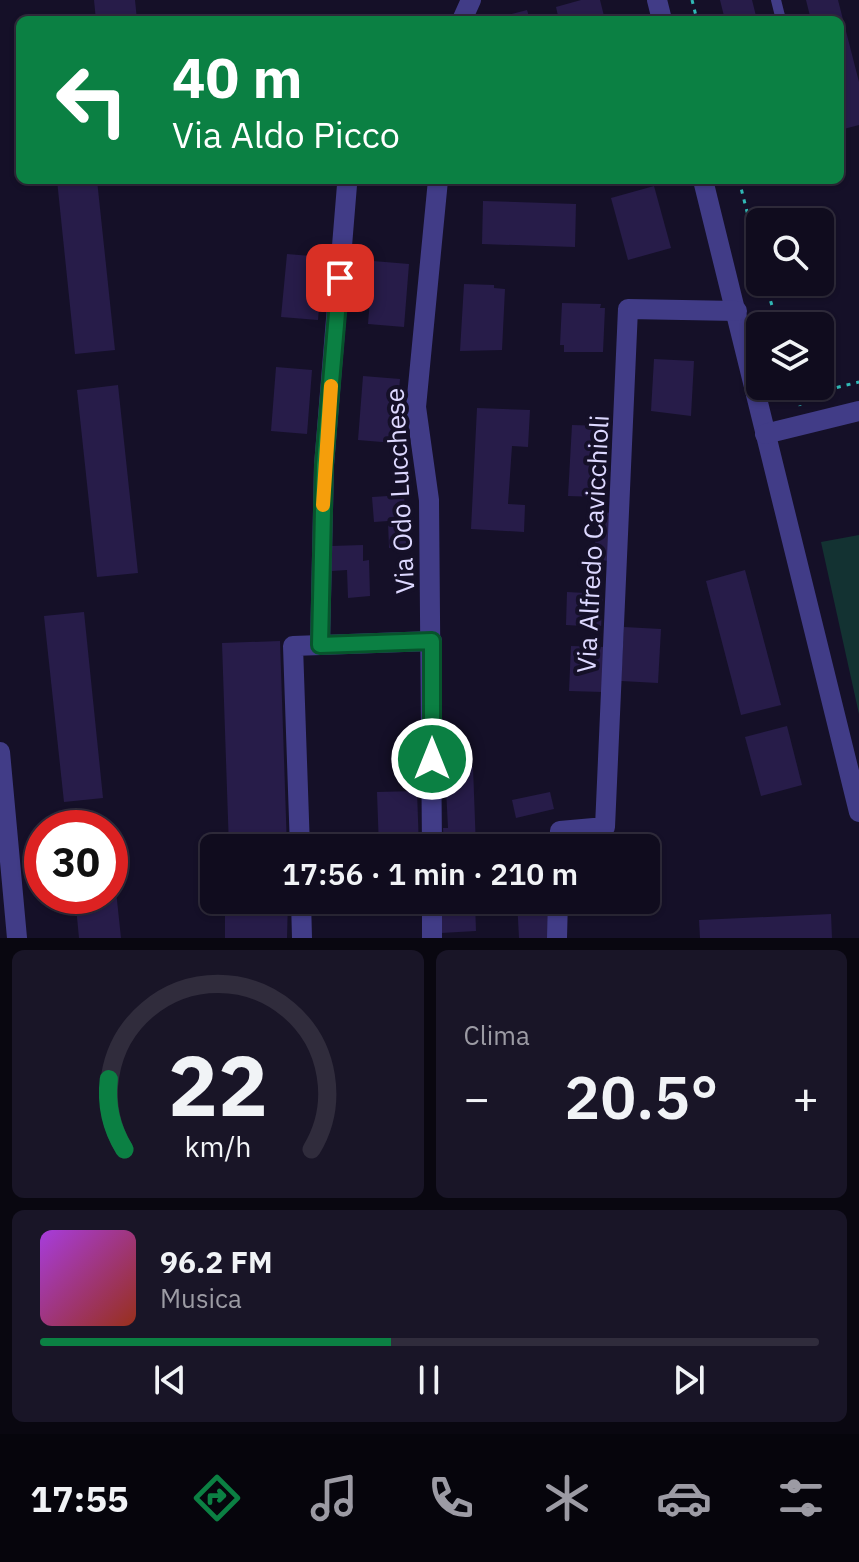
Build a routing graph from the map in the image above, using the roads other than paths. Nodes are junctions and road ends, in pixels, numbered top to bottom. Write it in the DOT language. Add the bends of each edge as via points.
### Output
graph roads {
  1 [pos="438,184"];
  2 [pos="704,184"];
  3 [pos="347,185"];
  4 [pos="737,311"];
  5 [pos="859,411"];
  6 [pos="765,434"];
  7 [pos="432,641"];
  8 [pos="320,645"];
  9 [pos="0,752"];
  10 [pos="859,812"];
  11 [pos="4,829"];
  12 [pos="300,834"];
  13 [pos="432,834"];
  14 [pos="560,834"];
  15 [pos="301,914"];
  16 [pos="432,914"];
  17 [pos="558,914"];
  18 [pos="17,938"];
  19 [pos="302,938"];
  20 [pos="432,938"];
  21 [pos="557,938"];
  1 -- 7 [label="street, Via Odo Lucchese" via="416,407 429,500"];
  2 -- 4 [label="street"];
  3 -- 8 [label="street" via="324,465"];
  4 -- 6 [label="street"];
  4 -- 14 [label="street, Via Alfredo Cavicchioli" via="628,309 605,827"];
  5 -- 6 [label="street"];
  6 -- 10 [label="street"];
  7 -- 8 [label="street"];
  7 -- 13 [label="street, Via Odo Lucchese"];
  8 -- 12 [label="street" via="293,646"];
  9 -- 11 [label="street"];
  11 -- 18 [label="street"];
  15 -- 19 [label="street"];
  16 -- 20 [label="street"];
  17 -- 21 [label="street"];
}
